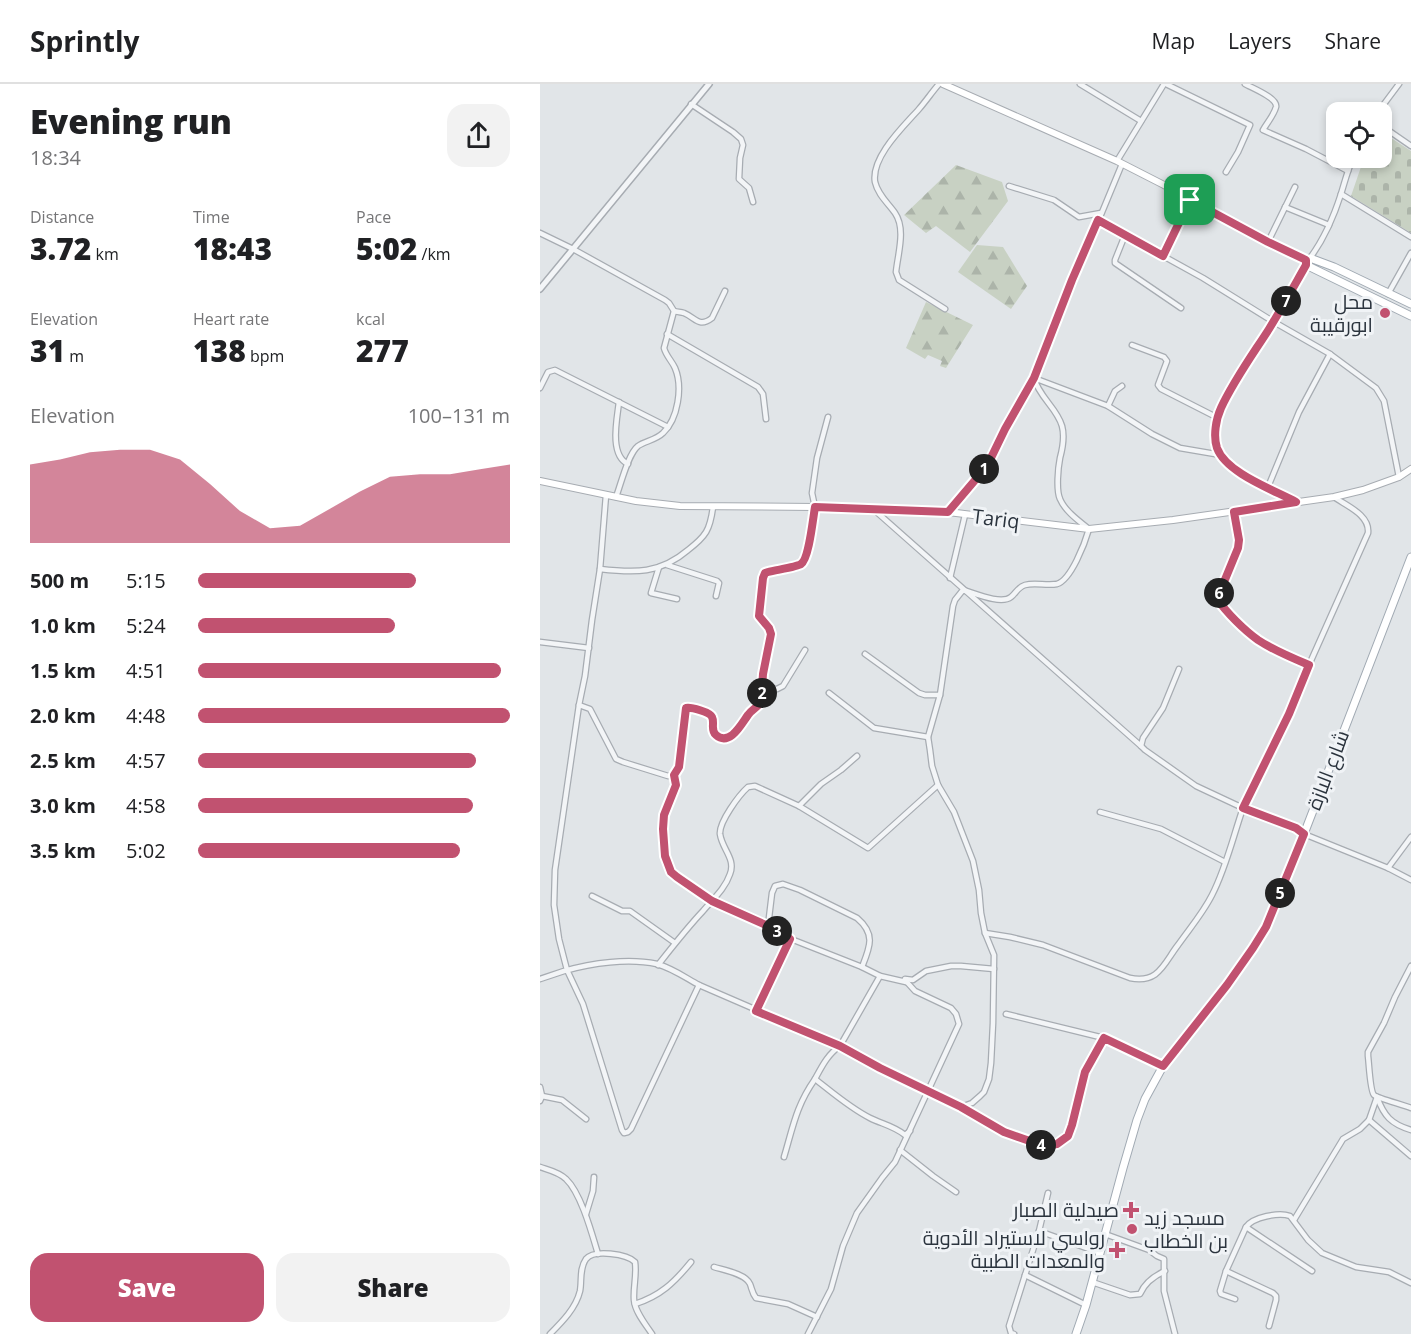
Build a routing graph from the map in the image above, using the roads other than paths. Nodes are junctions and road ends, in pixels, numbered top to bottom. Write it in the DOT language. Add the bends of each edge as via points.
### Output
graph roads {
  1 [pos="709,84"];
  2 [pos="941,84"];
  3 [pos="1080,84"];
  4 [pos="1165,84"];
  5 [pos="1245,84"];
  6 [pos="1400,84"];
  7 [pos="1386,102"];
  8 [pos="691,104"];
  9 [pos="1141,121"];
  10 [pos="1250,125"];
  11 [pos="1263,130"];
  12 [pos="1392,133"];
  13 [pos="1411,147"];
  14 [pos="1120,162"];
  15 [pos="1349,168"];
  16 [pos="1348,171"];
  17 [pos="1226,172"];
  18 [pos="1009,186"];
  19 [pos="1295,187"];
  20 [pos="1341,194"];
  21 [pos="1190,200"];
  22 [pos="753,202"];
  23 [pos="1285,207"];
  24 [pos="1101,213"];
  25 [pos="1098,220"];
  26 [pos="1329,225"];
  27 [pos="540,233"];
  28 [pos="1125,235"];
  29 [pos="1411,237"];
  30 [pos="1268,242"];
  31 [pos="573,249"];
  32 [pos="1411,253"];
  33 [pos="1163,256"];
  34 [pos="1308,261"];
  35 [pos="540,289"];
  36 [pos="725,291"];
  37 [pos="1389,294"];
  38 [pos="1383,302"];
  39 [pos="1411,304"];
  40 [pos="1181,308"];
  41 [pos="945,309"];
  42 [pos="674,311"];
  43 [pos="1411,316"];
  44 [pos="1274,322"];
  45 [pos="667,334"];
  46 [pos="1132,345"];
  47 [pos="1330,354"];
  48 [pos="1034,378"];
  49 [pos="1122,386"];
  50 [pos="540,388"];
  51 [pos="619,402"];
  52 [pos="1108,406"];
  53 [pos="828,417"];
  54 [pos="1218,418"];
  55 [pos="766,419"];
  56 [pos="668,427"];
  57 [pos="1222,456"];
  58 [pos="628,464"];
  59 [pos="1411,469"];
  60 [pos="1399,477"];
  61 [pos="540,481"];
  62 [pos="1268,487"];
  63 [pos="606,495"];
  64 [pos="616,497"];
  65 [pos="1334,497"];
  66 [pos="1296,502"];
  67 [pos="713,507"];
  68 [pos="815,507"];
  69 [pos="872,508"];
  70 [pos="948,512"];
  71 [pos="1234,512"];
  72 [pos="965,515"];
  73 [pos="1089,530"];
  74 [pos="1411,556"];
  75 [pos="666,565"];
  76 [pos="659,567"];
  77 [pos="600,569"];
  78 [pos="950,578"];
  79 [pos="963,590"];
  80 [pos="716,596"];
  81 [pos="677,599"];
  82 [pos="540,642"];
  83 [pos="588,648"];
  84 [pos="805,650"];
  85 [pos="865,654"];
  86 [pos="1309,665"];
  87 [pos="1179,669"];
  88 [pos="762,688"];
  89 [pos="829,693"];
  90 [pos="940,695"];
  91 [pos="579,705"];
  92 [pos="928,737"];
  93 [pos="1141,746"];
  94 [pos="857,756"];
  95 [pos="674,775"];
  96 [pos="938,785"];
  97 [pos="799,806"];
  98 [pos="1243,808"];
  99 [pos="1100,812"];
  100 [pos="1304,834"];
  101 [pos="1411,837"];
  102 [pos="1225,862"];
  103 [pos="1388,868"];
  104 [pos="1411,880"];
  105 [pos="592,896"];
  106 [pos="712,901"];
  107 [pos="768,926"];
  108 [pos="985,933"];
  109 [pos="790,939"];
  110 [pos="675,943"];
  111 [pos="658,965"];
  112 [pos="1411,966"];
  113 [pos="862,967"];
  114 [pos="994,969"];
  115 [pos="567,970"];
  116 [pos="880,976"];
  117 [pos="540,979"];
  118 [pos="905,979"];
  119 [pos="1408,979"];
  120 [pos="699,985"];
  121 [pos="756,1011"];
  122 [pos="1006,1014"];
  123 [pos="1104,1038"];
  124 [pos="840,1046"];
  125 [pos="1163,1066"];
  126 [pos="815,1079"];
  127 [pos="540,1087"];
  128 [pos="927,1091"];
  129 [pos="1377,1097"];
  130 [pos="541,1099"];
  131 [pos="961,1107"];
  132 [pos="1411,1108"];
  133 [pos="586,1119"];
  134 [pos="1370,1120"];
  135 [pos="1411,1130"];
  136 [pos="910,1131"];
  137 [pos="900,1150"];
  138 [pos="1411,1156"];
  139 [pos="784,1157"];
  140 [pos="540,1167"];
  141 [pos="594,1177"];
  142 [pos="956,1192"];
  143 [pos="1048,1193"];
  144 [pos="586,1214"];
  145 [pos="1294,1220"];
  146 [pos="1246,1227"];
  147 [pos="1039,1231"];
  148 [pos="1105,1234"];
  149 [pos="1100,1253"];
  150 [pos="598,1254"];
  151 [pos="690,1262"];
  152 [pos="714,1267"];
  153 [pos="1165,1271"];
  154 [pos="1227,1271"];
  155 [pos="1312,1271"];
  156 [pos="1025,1275"];
  157 [pos="1092,1282"];
  158 [pos="1411,1284"];
  159 [pos="1234,1299"];
  160 [pos="635,1304"];
  161 [pos="1086,1305"];
  162 [pos="817,1317"];
  163 [pos="1269,1326"];
  164 [pos="550,1334"];
  165 [pos="652,1334"];
  166 [pos="808,1334"];
  167 [pos="1014,1334"];
  168 [pos="1076,1334"];
  169 [pos="1175,1334"];
  1 -- 8 [label="street"];
  2 -- 14 [label="main road"];
  2 -- 41 [label="street" via="888,145 875,174 878,189 900,223 898,277"];
  3 -- 9 [label="street"];
  4 -- 9 [label="street"];
  4 -- 10 [label="street"];
  5 -- 11 [label="street" via="1277,105"];
  6 -- 7 [label="street"];
  8 -- 22 [label="street" via="741,139 739,179 749,188"];
  8 -- 31 [label="street"];
  9 -- 14 [label="street"];
  10 -- 11 [label="street"];
  10 -- 17 [label="street"];
  11 -- 16 [label="street"];
  12 -- 13 [label="street"];
  14 -- 21 [label="main road"];
  14 -- 24 [label="street"];
  15 -- 16 [label="street"];
  16 -- 20 [label="street"];
  18 -- 24 [label="street" via="1054,200 1079,217"];
  19 -- 23 [label="street"];
  20 -- 26 [label="street"];
  20 -- 29 [label="street"];
  21 -- 30 [label="main road"];
  21 -- 33 [label="street"];
  23 -- 26 [label="street"];
  23 -- 30 [label="street"];
  24 -- 25 [label="street"];
  25 -- 28 [label="street"];
  25 -- 48 [label="street"];
  26 -- 34 [label="street"];
  27 -- 31 [label="street"];
  28 -- 33 [label="street"];
  28 -- 40 [label="street" via="1115,263"];
  30 -- 34 [label="main road"];
  31 -- 35 [label="street"];
  31 -- 42 [label="street" via="669,303"];
  32 -- 37 [label="street"];
  33 -- 44 [label="street"];
  34 -- 37 [label="main road" via="1334,267"];
  34 -- 38 [label="main road"];
  34 -- 44 [label="street"];
  36 -- 42 [label="street" via="709,321 700,323"];
  37 -- 38 [label="main road"];
  37 -- 39 [label="main road"];
  38 -- 43 [label="main road"];
  42 -- 45 [label="street"];
  44 -- 47 [label="street"];
  44 -- 54 [label="street" via="1235,382"];
  45 -- 55 [label="street" via="758,387 763,394"];
  45 -- 56 [label="street" via="664,348 676,369 678,389 676,413"];
  46 -- 54 [label="street" via="1167,361 1158,385 1161,389"];
  47 -- 60 [label="street" via="1381,394"];
  47 -- 62 [label="street" via="1299,412"];
  48 -- 52 [label="street"];
  48 -- 70 [label="street" via="990,460"];
  48 -- 73 [label="street" via="1063,429 1059,496"];
  49 -- 52 [label="street"];
  50 -- 51 [label="street" via="548,372 555,370"];
  51 -- 56 [label="street"];
  51 -- 58 [label="street" via="615,440 622,460"];
  52 -- 57 [label="street" via="1180,448"];
  53 -- 68 [label="street" via="813,481"];
  54 -- 57 [label="street" via="1217,449"];
  56 -- 58 [label="street" via="657,438 639,446"];
  57 -- 62 [label="street" via="1238,472"];
  58 -- 64 [label="street"];
  59 -- 60 [label="main road, Tariq"];
  60 -- 65 [label="main road, Tariq"];
  61 -- 63 [label="main road, Tariq"];
  62 -- 66 [label="street"];
  63 -- 64 [label="main road, Tariq"];
  63 -- 77 [label="street"];
  64 -- 67 [label="main road, Tariq"];
  65 -- 66 [label="main road, Tariq"];
  65 -- 86 [label="street" via="1364,518 1369,527"];
  66 -- 71 [label="main road, Tariq"];
  67 -- 68 [label="main road, Tariq"];
  67 -- 75 [label="street" via="705,535"];
  68 -- 69 [label="main road, Tariq"];
  68 -- 88 [label="street" via="804,562 764,575 759,616 771,634"];
  69 -- 70 [label="main road, Tariq"];
  69 -- 78 [label="street"];
  70 -- 72 [label="main road, Tariq"];
  71 -- 73 [label="main road, Tariq"];
  71 -- 86 [label="street" via="1238,548 1217,599 1257,639"];
  72 -- 73 [label="main road, Tariq"];
  72 -- 78 [label="street"];
  73 -- 79 [label="street" via="1077,560 1059,583 1022,586 1012,597 1002,600"];
  74 -- 100 [label="main road, شارع البازة"];
  75 -- 76 [label="street"];
  75 -- 80 [label="street" via="717,581"];
  76 -- 77 [label="street" via="630,572"];
  76 -- 81 [label="street" via="651,593"];
  77 -- 83 [label="street"];
  78 -- 79 [label="street"];
  79 -- 90 [label="street" via="952,606"];
  79 -- 93 [label="street"];
  82 -- 83 [label="street"];
  83 -- 91 [label="street"];
  84 -- 88 [label="street" via="783,686"];
  85 -- 90 [label="street" via="919,693"];
  86 -- 98 [label="street"];
  87 -- 93 [label="street"];
  88 -- 95 [label="street" via="759,705 728,738 716,734 710,714 686,708 679,767"];
  89 -- 92 [label="street" via="874,728"];
  90 -- 92 [label="street"];
  91 -- 95 [label="street" via="590,709 616,759"];
  91 -- 115 [label="street" via="555,870 555,916"];
  92 -- 96 [label="street"];
  93 -- 98 [label="street" via="1196,786"];
  94 -- 97 [label="street"];
  95 -- 106 [label="street" via="676,785 664,815 667,864 677,877"];
  96 -- 97 [label="street" via="868,848"];
  96 -- 108 [label="street" via="954,812 973,861"];
  97 -- 106 [label="street" via="755,786 745,789 722,825 720,834 731,871"];
  98 -- 100 [label="street"];
  98 -- 102 [label="street"];
  99 -- 102 [label="street" via="1161,829"];
  100 -- 103 [label="street"];
  100 -- 125 [label="main road, شارع البازة" via="1266,927 1227,985"];
  101 -- 103 [label="street"];
  102 -- 108 [label="street" via="1203,912 1164,967 1151,977 1130,978 1043,945"];
  103 -- 104 [label="street"];
  105 -- 110 [label="street" via="630,911"];
  106 -- 107 [label="street"];
  106 -- 110 [label="street"];
  107 -- 109 [label="street"];
  107 -- 113 [label="street" via="775,886 783,884 800,890 864,924 870,940"];
  108 -- 114 [label="street" via="994,955"];
  109 -- 113 [label="street"];
  109 -- 121 [label="street"];
  110 -- 111 [label="street"];
  111 -- 115 [label="street" via="621,962"];
  111 -- 120 [label="street"];
  112 -- 119 [label="street"];
  113 -- 116 [label="street"];
  114 -- 118 [label="street" via="951,966 926,971 913,980"];
  114 -- 131 [label="street" via="989,1079 984,1092"];
  115 -- 117 [label="street"];
  115 -- 120 [label="street" via="583,1004 624,1133 631,1129"];
  116 -- 118 [label="street" via="906,982"];
  116 -- 124 [label="street"];
  118 -- 128 [label="street" via="915,991 951,1008 959,1024"];
  119 -- 129 [label="street" via="1368,1052 1371,1089"];
  120 -- 121 [label="street"];
  121 -- 124 [label="street"];
  122 -- 123 [label="street"];
  123 -- 125 [label="street"];
  123 -- 131 [label="street" via="1085,1072 1068,1136 1057,1144 1044,1146 1004,1132"];
  124 -- 126 [label="street" via="827,1058"];
  124 -- 128 [label="street"];
  125 -- 148 [label="main road, شارع البازة" via="1137,1120"];
  126 -- 136 [label="street" via="872,1119 905,1135"];
  126 -- 139 [label="street" via="799,1106"];
  127 -- 130 [label="street"];
  128 -- 131 [label="street"];
  128 -- 136 [label="street"];
  129 -- 132 [label="street"];
  129 -- 134 [label="street"];
  129 -- 135 [label="street" via="1386,1117"];
  130 -- 133 [label="street" via="562,1100"];
  134 -- 138 [label="street"];
  134 -- 145 [label="street" via="1343,1138"];
  136 -- 137 [label="street"];
  137 -- 142 [label="street"];
  137 -- 162 [label="street" via="857,1213 831,1289"];
  140 -- 144 [label="street" via="566,1178"];
  141 -- 144 [label="street"];
  143 -- 147 [label="street"];
  144 -- 150 [label="street"];
  145 -- 146 [label="street" via="1280,1214 1254,1220"];
  145 -- 158 [label="street" via="1322,1252 1356,1267 1389,1272"];
  146 -- 154 [label="street"];
  146 -- 155 [label="street"];
  147 -- 149 [label="street"];
  147 -- 156 [label="street"];
  148 -- 149 [label="main road, شارع البازة"];
  148 -- 153 [label="street" via="1164,1259"];
  149 -- 157 [label="main road, شارع البازة"];
  150 -- 160 [label="street" via="633,1260"];
  150 -- 164 [label="street" via="585,1261 574,1306"];
  151 -- 160 [label="street" via="670,1286"];
  152 -- 162 [label="street" via="747,1279 756,1298 788,1304"];
  153 -- 157 [label="street" via="1136,1295"];
  153 -- 169 [label="street" via="1164,1291"];
  154 -- 159 [label="street" via="1220,1291"];
  154 -- 163 [label="street" via="1276,1296"];
  156 -- 161 [label="street"];
  156 -- 167 [label="street" via="1009,1326"];
  157 -- 161 [label="main road, شارع البازة"];
  160 -- 165 [label="street"];
  161 -- 168 [label="main road, شارع البازة"];
  162 -- 166 [label="street"];
}
